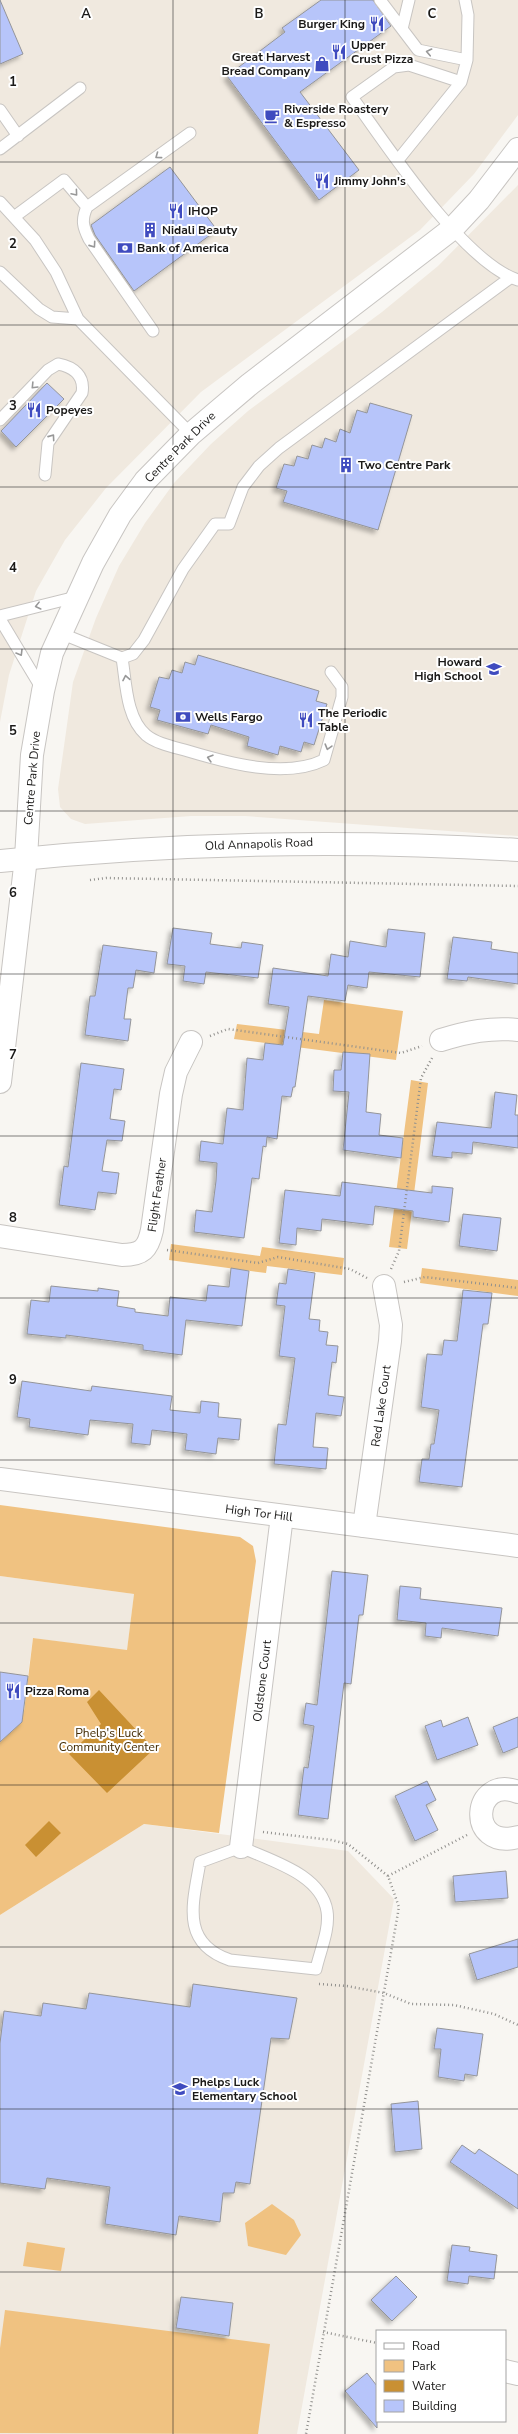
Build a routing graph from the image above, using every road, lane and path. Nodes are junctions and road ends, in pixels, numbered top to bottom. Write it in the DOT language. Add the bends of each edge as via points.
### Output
graph roads {
  1 [pos="380,0"];
  2 [pos="409,0"];
  3 [pos="465,0"];
  4 [pos="402,29"];
  5 [pos="467,60"];
  6 [pos="461,82"];
  7 [pos="80,88"];
  8 [pos="0,110"];
  9 [pos="190,133"];
  10 [pos="18,136"];
  11 [pos="0,149"];
  12 [pos="518,149"];
  13 [pos="398,160"];
  14 [pos="0,202"];
  15 [pos="87,207"];
  16 [pos="14,217"];
  17 [pos="452,229"];
  18 [pos="0,272"];
  19 [pos="514,279"];
  20 [pos="78,319"];
  21 [pos="153,331"];
  22 [pos="0,420"];
  23 [pos="190,434"];
  24 [pos="45,475"];
  25 [pos="76,596"];
  26 [pos="0,616"];
  27 [pos="0,619"];
  28 [pos="60,633"];
  29 [pos="122,658"];
  30 [pos="331,672"];
  31 [pos="43,691"];
  32 [pos="518,850"];
  33 [pos="26,858"];
  34 [pos="0,861"];
  35 [pos="90,880"];
  36 [pos="518,886"];
  37 [pos="518,1030"];
  38 [pos="441,1040"];
  39 [pos="191,1042"];
  40 [pos="0,1082"];
  41 [pos="0,1236"];
  42 [pos="149,1244"];
  43 [pos="384,1286"];
  44 [pos="518,1288"];
  45 [pos="0,1479"];
  46 [pos="282,1516"];
  47 [pos="364,1526"];
  48 [pos="518,1546"];
  49 [pos="518,1792"];
  50 [pos="484,1828"];
  51 [pos="518,1837"];
  52 [pos="241,1847"];
  53 [pos="388,1876"];
  54 [pos="314,1984"];
  55 [pos="384,1993"];
  56 [pos="518,2025"];
  57 [pos="324,2332"];
  58 [pos="376,2343"];
  59 [pos="506,2371"];
  60 [pos="518,2374"];
  61 [pos="306,2434"];
  1 -- 4 [label="lane"];
  2 -- 4 [label="lane"];
  3 -- 5 [label="lane" via="468,15"];
  5 -- 4 [label="lane, one-way" via="418,50"];
  5 -- 6 [label="lane"];
  6 -- 13 [label="lane"];
  6 -- 13 [label="lane" via="409,65 394,67 352,97"];
  7 -- 10 [label="lane"];
  8 -- 10 [label="lane"];
  9 -- 15 [label="lane, one-way"];
  10 -- 11 [label="lane"];
  12 -- 17 [label="street, Centre Park Drive" via="479,200"];
  13 -- 17 [label="lane"];
  14 -- 16 [label="lane"];
  16 -- 15 [label="lane, one-way" via="64,180"];
  15 -- 21 [label="lane, one-way" via="82,226"];
  16 -- 20 [label="lane" via="36,240 56,272"];
  17 -- 19 [label="lane" via="492,267"];
  17 -- 23 [label="street, Centre Park Drive" via="250,384"];
  18 -- 20 [label="lane" via="45,313 52,317"];
  19 -- 29 [label="lane" via="279,448 259,466 243,488 229,524 215,524 183,569 144,640 133,654"];
  20 -- 23 [label="lane"];
  24 -- 22 [label="lane, one-way" via="48,443 82,393 84,385 79,374 69,366 58,364 48,370"];
  23 -- 25 [label="street, Centre Park Drive" via="146,481 120,516"];
  25 -- 26 [label="lane, one-way"];
  25 -- 28 [label="street, Centre Park Drive"];
  27 -- 31 [label="lane, one-way"];
  28 -- 29 [label="lane"];
  28 -- 31 [label="street, Centre Park Drive" via="52,653"];
  30 -- 29 [label="lane, one-way" via="342,688 342,697 324,760 313,766 298,768 261,767 235,765 163,744 146,734 133,717"];
  31 -- 33 [label="street, Centre Park Drive" via="32,755"];
  32 -- 33 [label="street, Old Annapolis Road" via="396,844 257,844 119,850"];
  33 -- 34 [label="street, Old Annapolis Road"];
  33 -- 40 [label="street, Centre Park Drive"];
  35 -- 36 [label="path" via="106,878"];
  37 -- 38 [label="street" via="483,1029"];
  38 -- 39 [label="path" via="401,1052 228,1029"];
  38 -- 43 [label="path" via="421,1078 399,1251"];
  39 -- 42 [label="street, Flight Feather" via="176,1072 171,1094"];
  41 -- 42 [label="street, Flight Feather" via="122,1255 144,1252"];
  42 -- 43 [label="path" via="171,1252 258,1263 278,1257 350,1269"];
  43 -- 44 [label="path" via="425,1277"];
  43 -- 47 [label="street, Red Lake Court" via="390,1341"];
  45 -- 46 [label="street, High Tor Hill"];
  46 -- 47 [label="street, High Tor Hill"];
  46 -- 52 [label="street, Oldstone Court"];
  47 -- 48 [label="street, High Tor Hill"];
  49 -- 50 [label="street" via="510,1788 499,1789 485,1799 480,1814"];
  50 -- 51 [label="street" via="498,1839"];
  50 -- 53 [label="path"];
  52 -- 52 [label="lane" via="200,1862 192,1905 193,1922 204,1946 217,1956 230,1960 316,1969 327,1912 322,1895 300,1875"];
  52 -- 53 [label="path" via="260,1832 331,1840 348,1844"];
  53 -- 55 [label="path" via="399,1907"];
  54 -- 55 [label="path" via="347,1986"];
  55 -- 56 [label="path" via="411,2004 454,2005 474,2009"];
  55 -- 57 [label="path"];
  57 -- 58 [label="path"];
  57 -- 61 [label="path"];
  59 -- 60 [label="street"];
}
